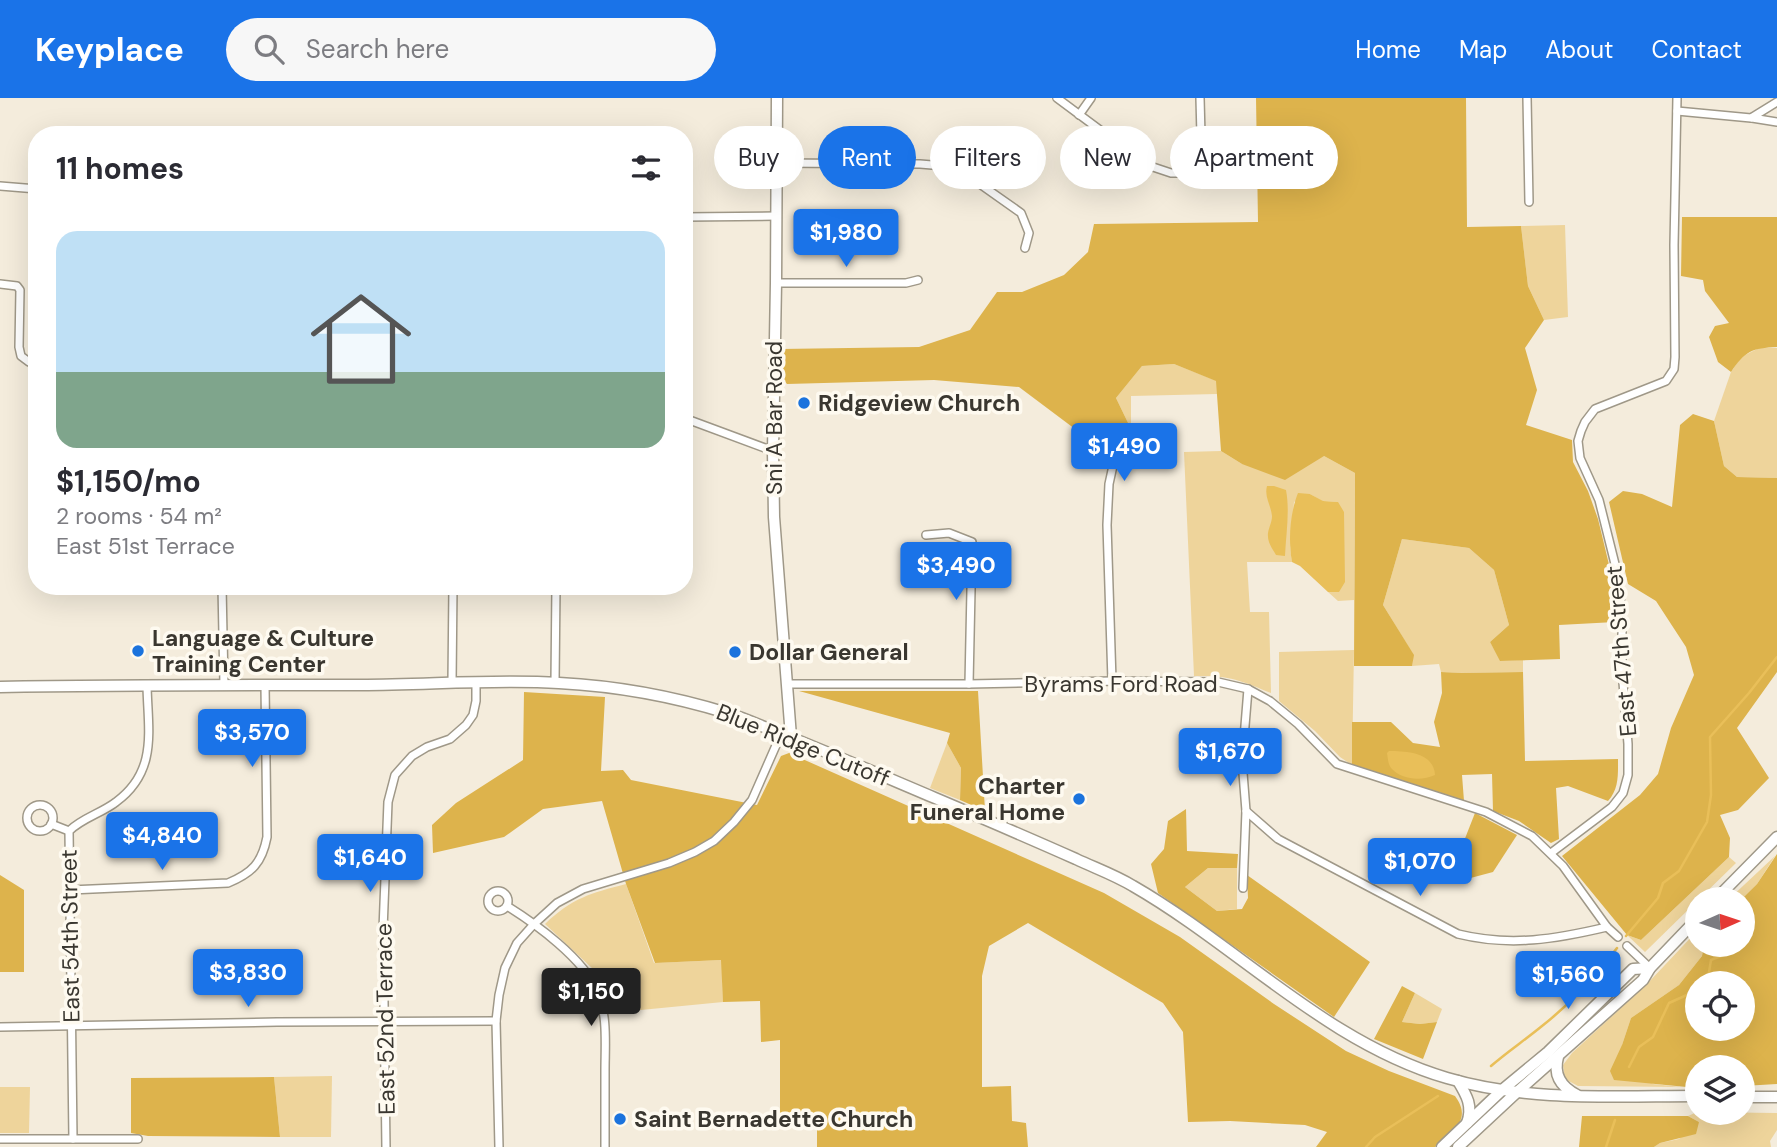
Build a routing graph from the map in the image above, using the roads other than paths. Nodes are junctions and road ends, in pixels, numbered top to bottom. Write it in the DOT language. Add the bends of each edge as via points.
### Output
graph roads {
  1 [pos="777,98"];
  2 [pos="1057,98"];
  3 [pos="1091,98"];
  4 [pos="1200,98"];
  5 [pos="1527,98"];
  6 [pos="1677,98"];
  7 [pos="1777,102"];
  8 [pos="1677,111"];
  9 [pos="1079,115"];
  10 [pos="1751,118"];
  11 [pos="1777,122"];
  12 [pos="777,126"];
  13 [pos="1201,126"];
  14 [pos="804,163"];
  15 [pos="1170,173"];
  16 [pos="0,186"];
  17 [pos="28,188"];
  18 [pos="777,189"];
  19 [pos="1529,202"];
  20 [pos="776,216"];
  21 [pos="693,217"];
  22 [pos="1025,248"];
  23 [pos="918,281"];
  24 [pos="776,283"];
  25 [pos="2,284"];
  26 [pos="28,361"];
  27 [pos="693,421"];
  28 [pos="773,451"];
  29 [pos="1114,461"];
  30 [pos="926,536"];
  31 [pos="222,595"];
  32 [pos="453,595"];
  33 [pos="556,595"];
  34 [pos="1112,681"];
  35 [pos="452,682"];
  36 [pos="476,682"];
  37 [pos="555,682"];
  38 [pos="787,684"];
  39 [pos="969,684"];
  40 [pos="147,685"];
  41 [pos="224,685"];
  42 [pos="265,685"];
  43 [pos="0,687"];
  44 [pos="1248,689"];
  45 [pos="786,736"];
  46 [pos="1246,811"];
  47 [pos="51,824"];
  48 [pos="69,831"];
  49 [pos="1777,837"];
  50 [pos="1551,853"];
  51 [pos="1728,887"];
  52 [pos="1243,888"];
  53 [pos="70,890"];
  54 [pos="507,906"];
  55 [pos="534,923"];
  56 [pos="1607,927"];
  57 [pos="1685,932"];
  58 [pos="1618,937"];
  59 [pos="1628,946"];
  60 [pos="1650,968"];
  61 [pos="385,1021"];
  62 [pos="496,1021"];
  63 [pos="72,1026"];
  64 [pos="0,1027"];
  65 [pos="1558,1056"];
  66 [pos="1458,1081"];
  67 [pos="1502,1090"];
  68 [pos="1516,1093"];
  69 [pos="1578,1095"];
  70 [pos="1685,1096"];
  71 [pos="1755,1097"];
  72 [pos="1777,1097"];
  73 [pos="1466,1124"];
  74 [pos="0,1139"];
  75 [pos="73,1139"];
  76 [pos="138,1139"];
  77 [pos="386,1147"];
  78 [pos="499,1147"];
  79 [pos="605,1147"];
  80 [pos="1442,1147"];
  81 [pos="1458,1147"];
  1 -- 12 [label="main road, Sni A Bar Road"];
  2 -- 9 [label="street"];
  3 -- 9 [label="street"];
  4 -- 13 [label="street"];
  5 -- 19 [label="street"];
  6 -- 8 [label="street, East 47th Street"];
  7 -- 10 [label="street"];
  8 -- 10 [label="street"];
  8 -- 50 [label="street, East 47th Street" via="1674,369 1665,381 1595,409 1578,441 1580,458 1600,500 1618,576 1628,775 1612,807"];
  9 -- 15 [label="street" via="1147,165"];
  10 -- 11 [label="street"];
  14 -- 22 [label="street" via="944,166 977,181 1021,212 1029,233"];
  16 -- 17 [label="street"];
  18 -- 20 [label="main road, Sni A Bar Road"];
  20 -- 21 [label="street"];
  20 -- 24 [label="main road, Sni A Bar Road"];
  23 -- 24 [label="street"];
  24 -- 28 [label="main road, Sni A Bar Road"];
  25 -- 26 [label="street" via="20,290 19,347"];
  27 -- 28 [label="street"];
  28 -- 38 [label="main road, Sni A Bar Road" via="775,545"];
  29 -- 34 [label="street" via="1107,525"];
  30 -- 39 [label="street" via="949,533 972,542"];
  31 -- 41 [label="street"];
  32 -- 35 [label="street"];
  33 -- 37 [label="street"];
  34 -- 39 [label="street, Byrams Ford Road"];
  34 -- 44 [label="street, Byrams Ford Road" via="1218,682"];
  35 -- 36 [label="main road, Blue Ridge Cutoff"];
  35 -- 42 [label="main road, Blue Ridge Cutoff"];
  36 -- 37 [label="main road, Blue Ridge Cutoff"];
  36 -- 61 [label="street, East 52nd Terrace" via="473,715 466,725 450,739 411,757 391,785 383,930"];
  37 -- 45 [label="main road, Blue Ridge Cutoff" via="668,696 730,713"];
  38 -- 39 [label="street, Byrams Ford Road"];
  38 -- 45 [label="main road, Sni A Bar Road"];
  40 -- 41 [label="main road, Blue Ridge Cutoff"];
  40 -- 43 [label="main road, Blue Ridge Cutoff"];
  40 -- 48 [label="street, East 54th Street" via="148,751 139,778 116,802"];
  41 -- 42 [label="main road, Blue Ridge Cutoff"];
  42 -- 53 [label="street" via="267,836 256,865 228,883"];
  44 -- 46 [label="street" via="1243,773"];
  44 -- 50 [label="street, Byrams Ford Road" via="1298,724 1337,764 1486,812 1532,836"];
  45 -- 55 [label="street, Sni A Bar Road" via="752,800 713,841 669,863 583,890 557,903"];
  45 -- 66 [label="main road, Blue Ridge Cutoff" via="1129,883 1323,1018 1383,1052"];
  46 -- 52 [label="street"];
  46 -- 56 [label="street" via="1278,839 1458,934 1533,941"];
  47 -- 48 [label="street"];
  48 -- 53 [label="street, East 54th Street"];
  49 -- 51 [label="main road"];
  50 -- 56 [label="street, Byrams Ford Road"];
  53 -- 63 [label="street, East 54th Street"];
  54 -- 55 [label="street"];
  55 -- 62 [label="street, Sni A Bar Road" via="505,968"];
  55 -- 79 [label="street" via="587,972 597,991 606,1041"];
  56 -- 58 [label="street, Byrams Ford Road"];
  57 -- 60 [label="main road"];
  59 -- 60 [label="street"];
  60 -- 65 [label="main road" via="1643,980"];
  60 -- 67 [label="main road" via="1633,970"];
  61 -- 62 [label="street"];
  61 -- 63 [label="street"];
  61 -- 77 [label="street, East 52nd Terrace"];
  62 -- 78 [label="street, Sni A Bar Road"];
  63 -- 64 [label="street"];
  63 -- 75 [label="street, East 54th Street"];
  65 -- 68 [label="main road"];
  65 -- 69 [label="main road" via="1560,1082"];
  66 -- 67 [label="main road, Blue Ridge Cutoff"];
  66 -- 73 [label="main road" via="1470,1108"];
  67 -- 68 [label="main road, Blue Ridge Cutoff"];
  67 -- 73 [label="main road"];
  68 -- 69 [label="main road, Blue Ridge Cutoff"];
  68 -- 81 [label="main road"];
  69 -- 70 [label="main road, Blue Ridge Cutoff"];
  71 -- 72 [label="main road"];
  73 -- 80 [label="main road"];
  74 -- 75 [label="street"];
  75 -- 76 [label="street"];
}
